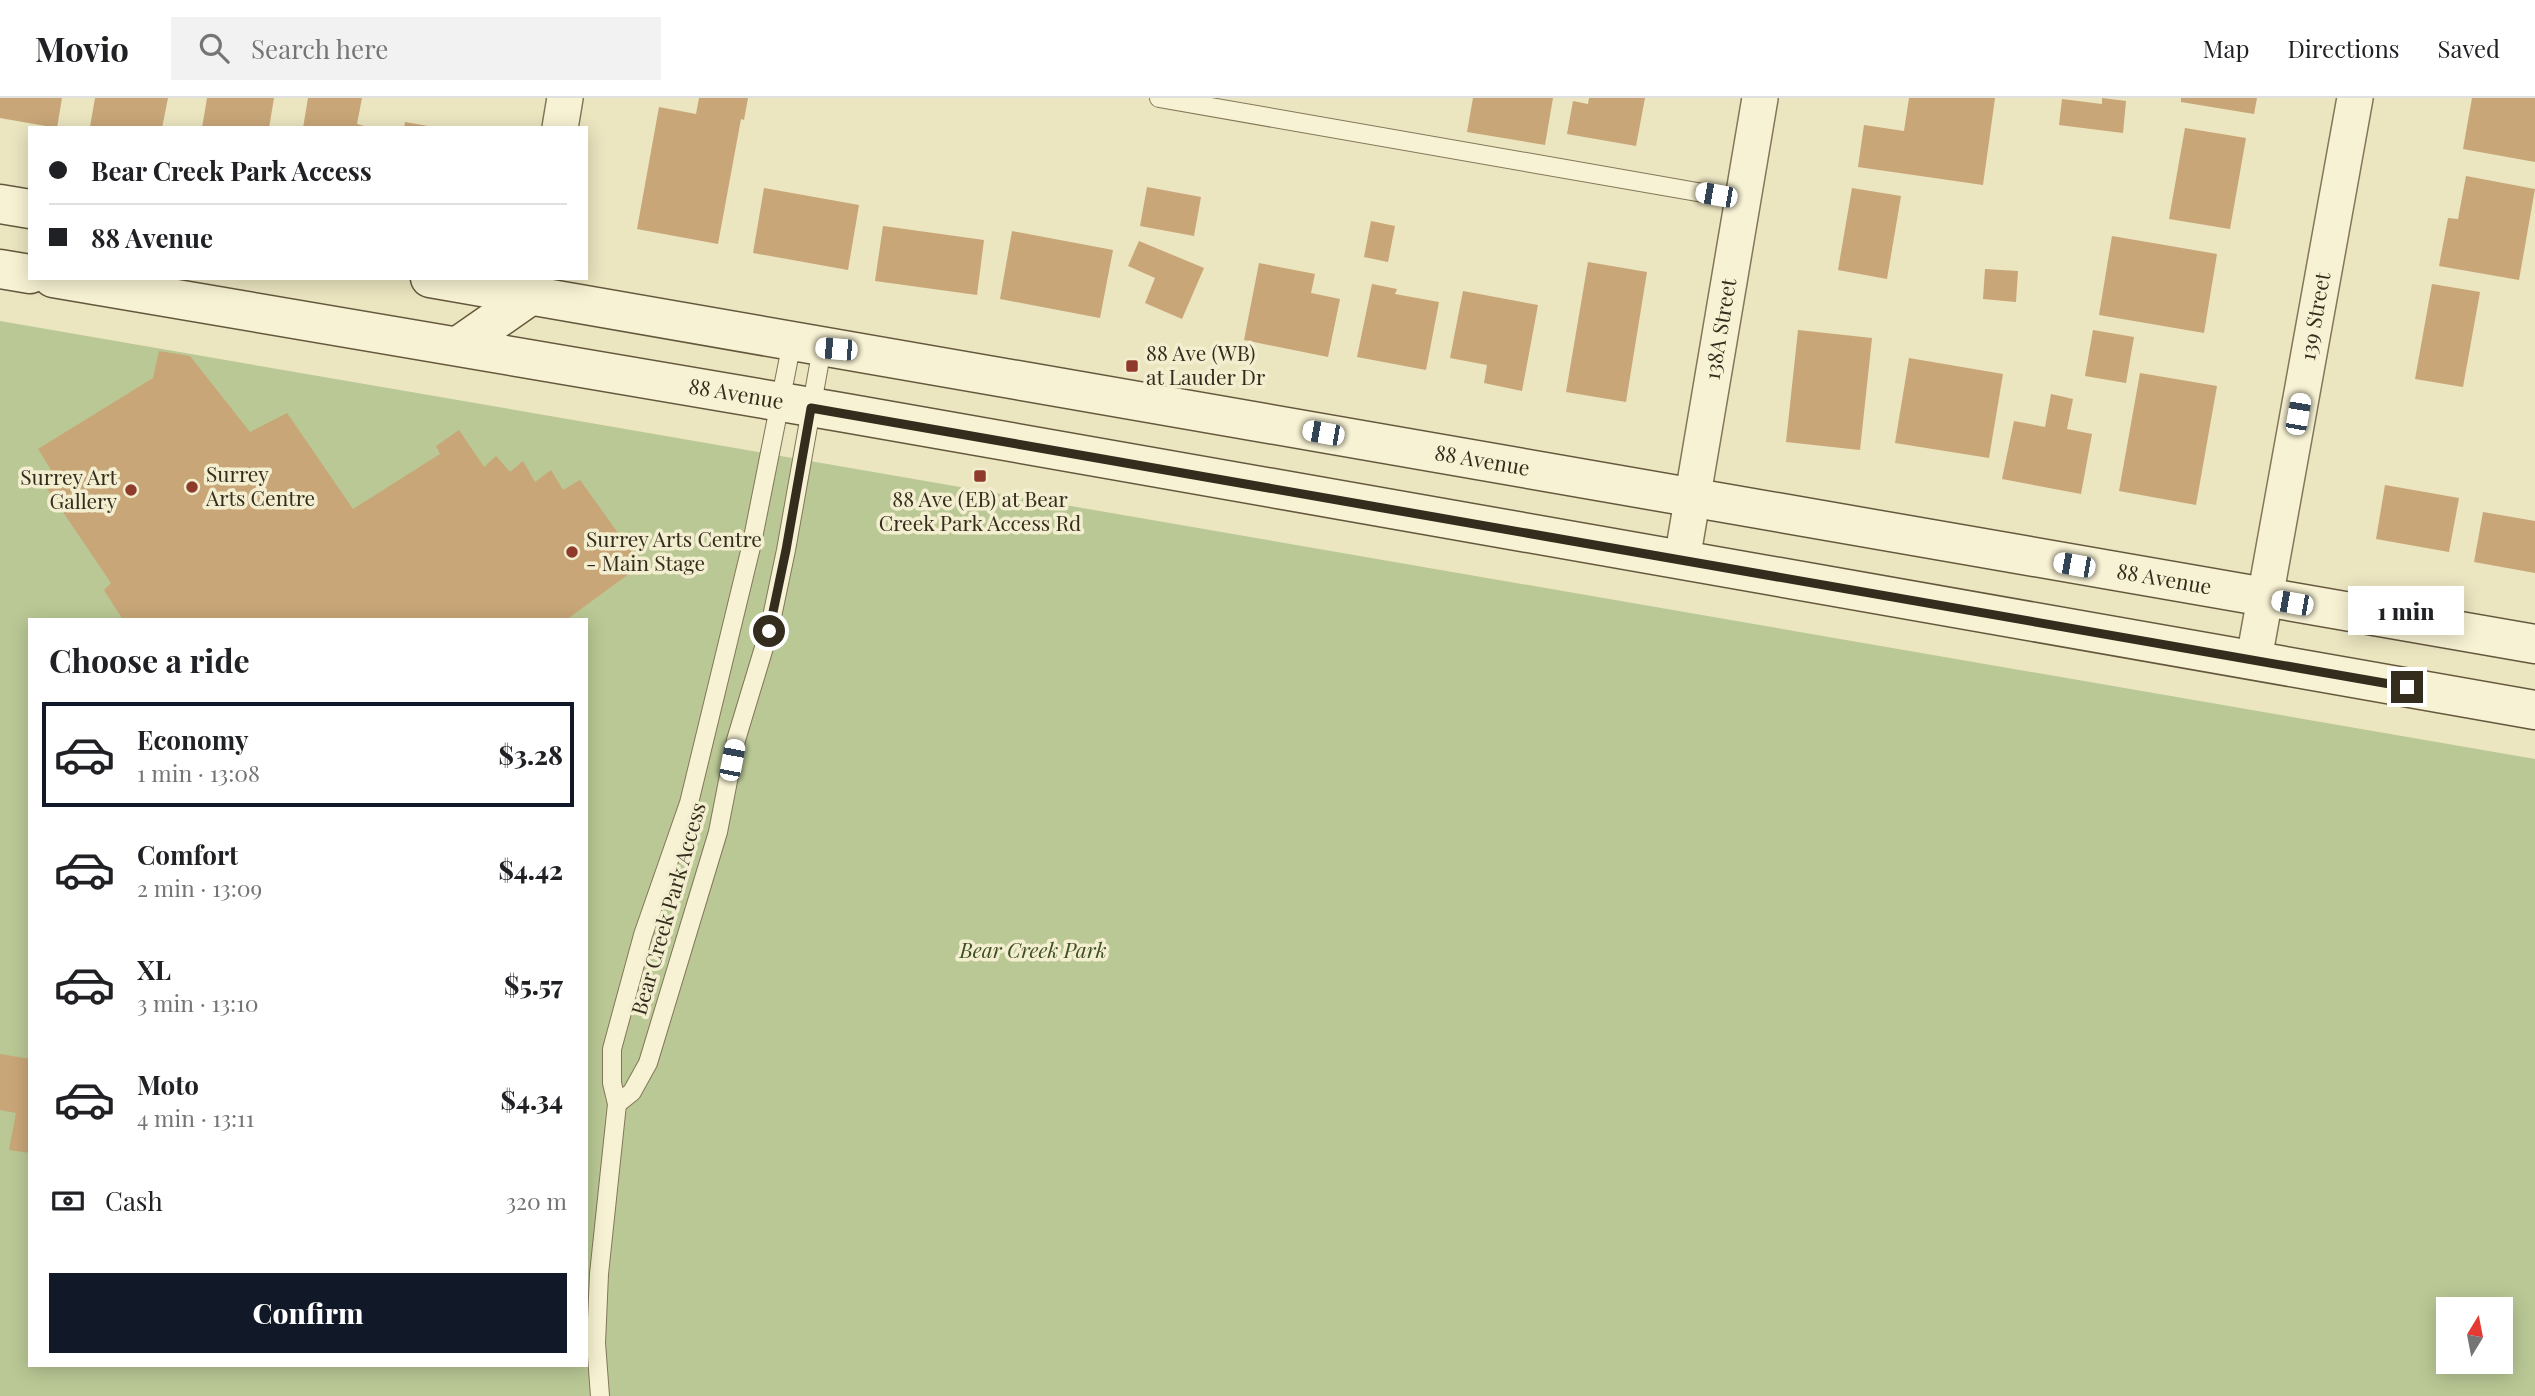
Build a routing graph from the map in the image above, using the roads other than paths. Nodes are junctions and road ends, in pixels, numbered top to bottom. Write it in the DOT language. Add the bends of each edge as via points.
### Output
graph roads {
  1 [pos="565,98"];
  2 [pos="1159,98"];
  3 [pos="1760,98"];
  4 [pos="2355,98"];
  5 [pos="560,126"];
  6 [pos="1742,200"];
  7 [pos="0,204"];
  8 [pos="28,209"];
  9 [pos="0,269"];
  10 [pos="28,274"];
  11 [pos="65,280"];
  12 [pos="452,280"];
  13 [pos="531,287"];
  14 [pos="807,345"];
  15 [pos="458,346"];
  16 [pos="796,405"];
  17 [pos="1693,497"];
  18 [pos="1682,560"];
  19 [pos="2265,598"];
  20 [pos="2535,644"];
  21 [pos="2254,659"];
  22 [pos="2535,710"];
  23 [pos="617,1104"];
  24 [pos="600,1396"];
  1 -- 5 [label="street"];
  2 -- 6 [label="lane"];
  3 -- 6 [label="street, 138A Street"];
  4 -- 19 [label="street, 139 Street"];
  6 -- 17 [label="street, 138A Street"];
  7 -- 8 [label="main road"];
  9 -- 10 [label="main road"];
  11 -- 15 [label="main road, 88 Avenue"];
  12 -- 13 [label="main road, 88 Avenue"];
  13 -- 14 [label="main road, 88 Avenue"];
  13 -- 15 [label="main road"];
  14 -- 16 [label="lane, Bear Creek Park Access"];
  14 -- 16 [label="lane, Bear Creek Park Access"];
  14 -- 17 [label="main road, 88 Avenue"];
  15 -- 16 [label="main road, 88 Avenue"];
  16 -- 18 [label="main road, 88 Avenue"];
  16 -- 23 [label="lane, Bear Creek Park Access" via="752,543 689,803 643,935 612,1049"];
  16 -- 23 [label="lane, Bear Creek Park Access" via="786,550 769,631 736,740 718,832 648,1063 632,1092"];
  17 -- 18 [label="street, 138A Street"];
  17 -- 19 [label="main road, 88 Avenue"];
  18 -- 21 [label="main road, 88 Avenue"];
  19 -- 20 [label="main road, 88 Avenue"];
  19 -- 21 [label="street, 139 Street"];
  21 -- 22 [label="main road, 88 Avenue"];
  23 -- 24 [label="lane, Bear Creek Park Access" via="598,1274"];
}
